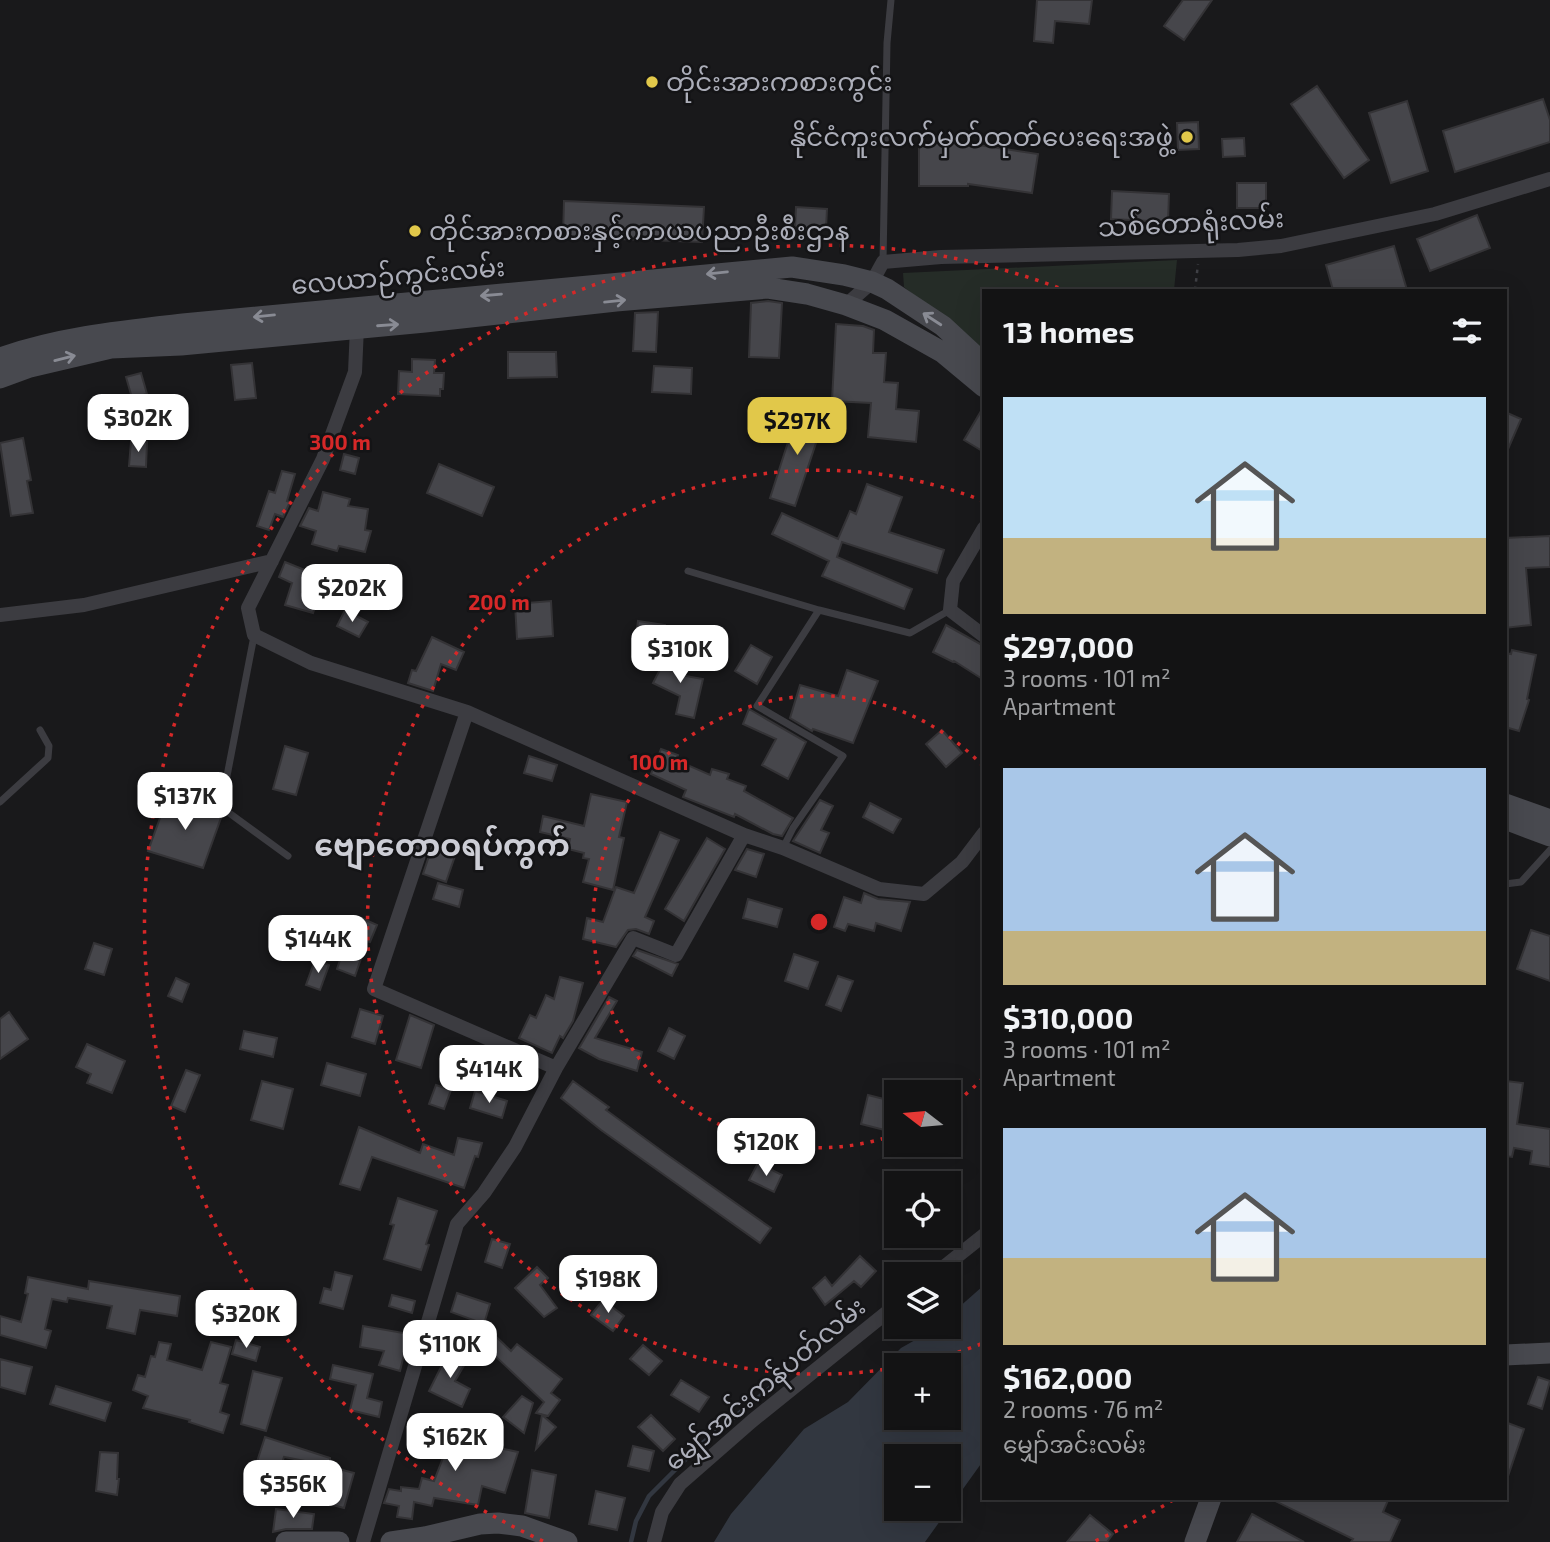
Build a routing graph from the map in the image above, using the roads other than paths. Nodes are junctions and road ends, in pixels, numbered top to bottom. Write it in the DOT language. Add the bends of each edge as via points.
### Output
graph roads {
  1 [pos="891,0"];
  2 [pos="1550,179"];
  3 [pos="883,262"];
  4 [pos="873,282"];
  5 [pos="846,305"];
  6 [pos="357,327"];
  7 [pos="0,358"];
  8 [pos="982,362"];
  9 [pos="0,378"];
  10 [pos="982,385"];
  11 [pos="982,531"];
  12 [pos="272,561"];
  13 [pos="688,571"];
  14 [pos="818,610"];
  15 [pos="950,610"];
  16 [pos="0,615"];
  17 [pos="982,634"];
  18 [pos="254,635"];
  19 [pos="467,712"];
  20 [pos="40,730"];
  21 [pos="0,802"];
  22 [pos="1507,805"];
  23 [pos="1507,820"];
  24 [pos="1550,820"];
  25 [pos="744,835"];
  26 [pos="982,836"];
  27 [pos="1550,836"];
  28 [pos="783,848"];
  29 [pos="1550,850"];
  30 [pos="288,856"];
  31 [pos="1507,884"];
  32 [pos="556,1069"];
  33 [pos="982,1237"];
  34 [pos="950,1262"];
  35 [pos="884,1315"];
  36 [pos="1550,1353"];
  37 [pos="1507,1355"];
  38 [pos="1210,1500"];
  39 [pos="286,1542"];
  40 [pos="339,1542"];
  41 [pos="363,1542"];
  42 [pos="391,1542"];
  43 [pos="567,1542"];
  44 [pos="654,1542"];
  45 [pos="1195,1542"];
  1 -- 3 [label="lane"];
  2 -- 3 [label="street, သစ်တောရုံးလမ်း" via="1435,214 1281,246"];
  3 -- 4 [label="street"];
  4 -- 5 [label="street"];
  4 -- 7 [label="street, လေယာဉ်ကွင်းလမ်း, one-way" via="792,267 727,272 171,325 92,335"];
  8 -- 4 [label="street, လေယာဉ်ကွင်းလမ်း, one-way" via="943,326"];
  6 -- 5 [label="street, လေယာဉ်ကွင်းလမ်း, one-way" via="768,288"];
  5 -- 10 [label="street, လေယာဉ်ကွင်းလမ်း" via="906,330"];
  9 -- 6 [label="street, လေယာဉ်ကွင်းလမ်း, one-way" via="111,348"];
  6 -- 12 [label="street" via="355,372 323,459"];
  11 -- 15 [label="street" via="953,581"];
  12 -- 16 [label="street" via="84,605"];
  12 -- 18 [label="street" via="248,607"];
  13 -- 14 [label="lane"];
  14 -- 15 [label="lane" via="910,633"];
  14 -- 28 [label="lane" via="757,706 843,755"];
  15 -- 17 [label="street"];
  18 -- 19 [label="street" via="311,663"];
  18 -- 30 [label="lane" via="221,807"];
  19 -- 25 [label="street"];
  19 -- 32 [label="street" via="374,989"];
  20 -- 21 [label="lane" via="49,746 48,758"];
  22 -- 24 [label="street"];
  23 -- 27 [label="street"];
  25 -- 28 [label="street"];
  25 -- 32 [label="street" via="676,955 633,938"];
  26 -- 28 [label="street" via="962,862 924,894 879,889"];
  29 -- 31 [label="lane" via="1521,882"];
  32 -- 41 [label="street" via="515,1147 457,1224"];
  33 -- 34 [label="street"];
  35 -- 44 [label="street, မျှော်အင်းကန်ပတ်လမ်း" via="680,1484 662,1512"];
  36 -- 37 [label="street"];
  38 -- 45 [label="street"];
  39 -- 40 [label="street"];
  42 -- 43 [label="street" via="498,1523"];
}
